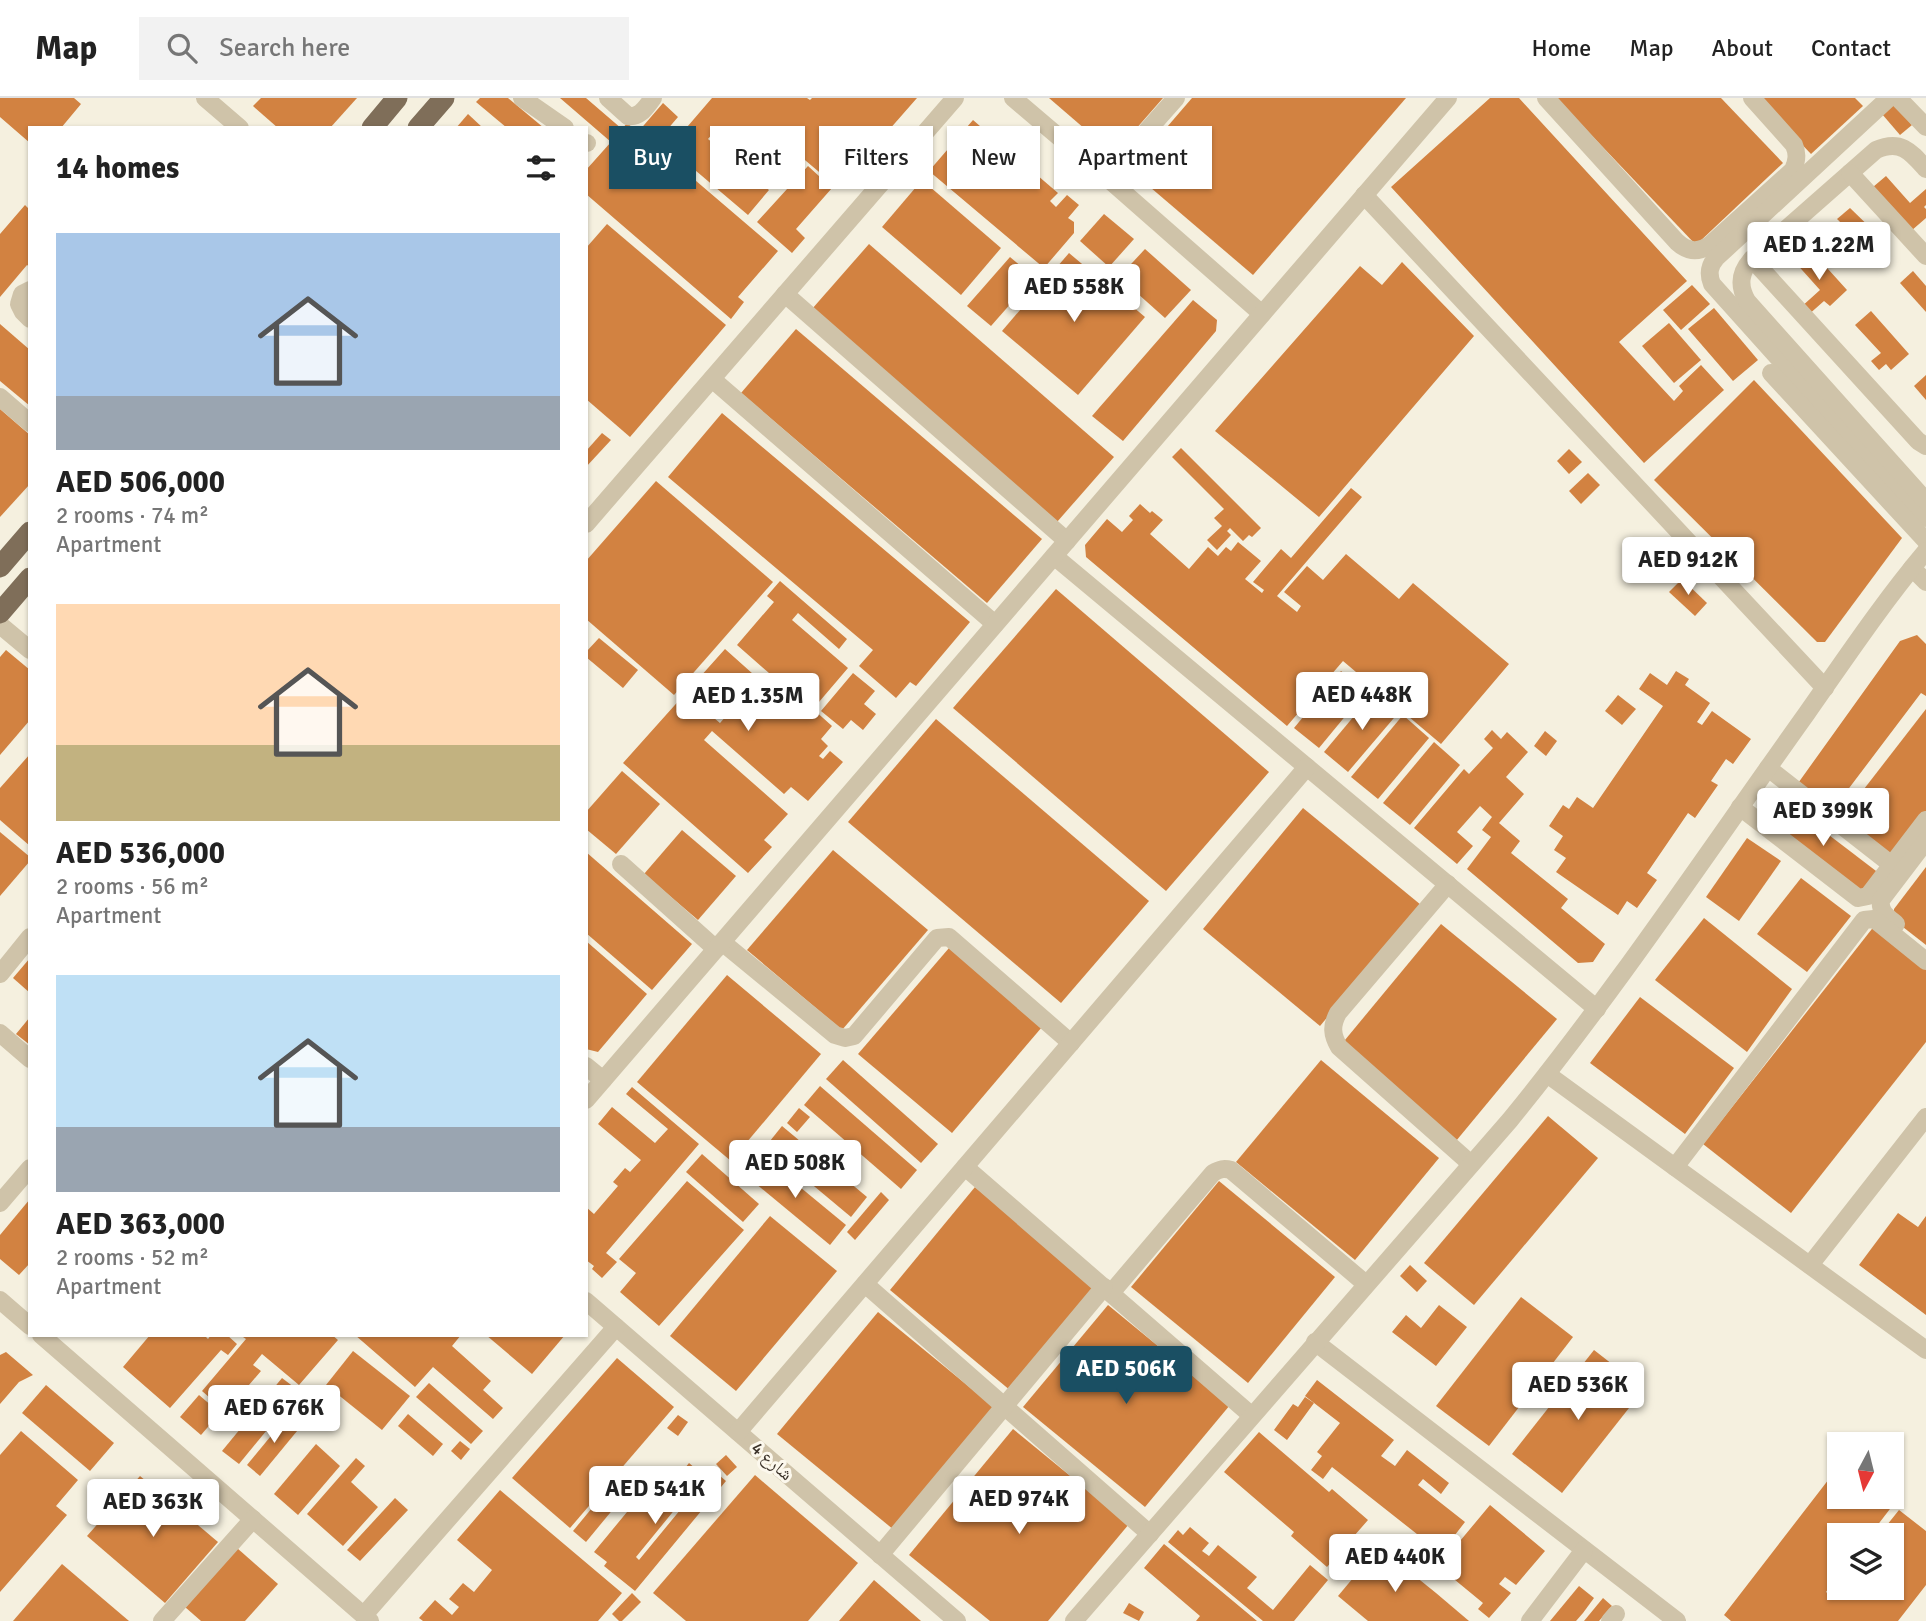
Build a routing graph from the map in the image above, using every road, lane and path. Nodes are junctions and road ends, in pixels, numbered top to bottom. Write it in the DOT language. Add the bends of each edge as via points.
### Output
graph roads {
  1 [pos="205,98"];
  2 [pos="397,98"];
  3 [pos="444,98"];
  4 [pos="522,98"];
  5 [pos="608,98"];
  6 [pos="653,98"];
  7 [pos="955,98"];
  8 [pos="1013,98"];
  9 [pos="1176,98"];
  10 [pos="1448,98"];
  11 [pos="1546,98"];
  12 [pos="1752,98"];
  13 [pos="1889,98"];
  14 [pos="1898,98"];
  15 [pos="238,126"];
  16 [pos="374,126"];
  17 [pos="420,126"];
  18 [pos="562,126"];
  19 [pos="1151,126"];
  20 [pos="1926,127"];
  21 [pos="1054,133"];
  22 [pos="1926,169"];
  23 [pos="1850,173"];
  24 [pos="1120,189"];
  25 [pos="1364,195"];
  26 [pos="1926,256"];
  27 [pos="1752,259"];
  28 [pos="28,291"];
  29 [pos="785,294"];
  30 [pos="1262,314"];
  31 [pos="28,317"];
  32 [pos="1771,373"];
  33 [pos="712,379"];
  34 [pos="0,397"];
  35 [pos="28,421"];
  36 [pos="1926,446"];
  37 [pos="1926,500"];
  38 [pos="1926,518"];
  39 [pos="588,522"];
  40 [pos="28,534"];
  41 [pos="1067,541"];
  42 [pos="1926,541"];
  43 [pos="1926,551"];
  44 [pos="1054,555"];
  45 [pos="0,567"];
  46 [pos="1912,568"];
  47 [pos="28,580"];
  48 [pos="1926,582"];
  49 [pos="0,613"];
  50 [pos="995,624"];
  51 [pos="0,625"];
  52 [pos="28,648"];
  53 [pos="1825,688"];
  54 [pos="1307,767"];
  55 [pos="1768,768"];
  56 [pos="1740,807"];
  57 [pos="1926,820"];
  58 [pos="1926,841"];
  59 [pos="621,864"];
  60 [pos="1892,864"];
  61 [pos="1448,884"];
  62 [pos="28,939"];
  63 [pos="719,945"];
  64 [pos="1926,948"];
  65 [pos="1926,961"];
  66 [pos="0,974"];
  67 [pos="1597,1009"];
  68 [pos="0,1033"];
  69 [pos="1071,1043"];
  70 [pos="28,1057"];
  71 [pos="588,1068"];
  72 [pos="1547,1074"];
  73 [pos="603,1080"];
  74 [pos="588,1098"];
  75 [pos="1926,1117"];
  76 [pos="1471,1164"];
  77 [pos="965,1167"];
  78 [pos="1675,1167"];
  79 [pos="28,1170"];
  80 [pos="0,1203"];
  81 [pos="1810,1265"];
  82 [pos="865,1284"];
  83 [pos="1366,1284"];
  84 [pos="1107,1290"];
  85 [pos="588,1303"];
  86 [pos="3,1310"];
  87 [pos="28,1325"];
  88 [pos="616,1327"];
  89 [pos="43,1337"];
  90 [pos="1315,1342"];
  91 [pos="1926,1350"];
  92 [pos="1004,1407"];
  93 [pos="1251,1415"];
  94 [pos="738,1433"];
  95 [pos="253,1519"];
  96 [pos="1150,1534"];
  97 [pos="1584,1550"];
  98 [pos="880,1555"];
  99 [pos="367,1618"];
  100 [pos="1083,1618"];
  101 [pos="162,1621"];
  102 [pos="957,1621"];
  103 [pos="1530,1621"];
  104 [pos="1677,1621"];
  1 -- 15 [label="street"];
  2 -- 16 [label="main road"];
  3 -- 17 [label="main road"];
  4 -- 18 [label="street"];
  5 -- 6 [label="street" via="631,117 640,114"];
  7 -- 29 [label="street"];
  8 -- 21 [label="street"];
  9 -- 19 [label="street"];
  10 -- 25 [label="street"];
  11 -- 12 [label="street" via="1677,242 1698,251 1796,164 1794,145"];
  13 -- 38 [label="street" via="1716,258 1710,278"];
  14 -- 20 [label="street"];
  22 -- 23 [label="street" via="1907,150 1892,145 1876,150"];
  23 -- 26 [label="street"];
  23 -- 27 [label="street"];
  24 -- 30 [label="street"];
  25 -- 30 [label="street"];
  25 -- 53 [label="street"];
  27 -- 36 [label="street"];
  27 -- 37 [label="street" via="1742,274 1746,301"];
  28 -- 31 [label="street" via="19,304"];
  29 -- 33 [label="street"];
  29 -- 41 [label="street"];
  30 -- 41 [label="street"];
  32 -- 42 [label="street"];
  33 -- 39 [label="street"];
  33 -- 50 [label="street"];
  34 -- 35 [label="street"];
  40 -- 45 [label="main road"];
  41 -- 44 [label="street"];
  43 -- 46 [label="street"];
  44 -- 50 [label="street"];
  44 -- 54 [label="street"];
  46 -- 48 [label="street"];
  46 -- 53 [label="street"];
  47 -- 49 [label="main road"];
  50 -- 63 [label="street"];
  51 -- 52 [label="street"];
  53 -- 55 [label="street"];
  54 -- 61 [label="street"];
  54 -- 69 [label="street"];
  55 -- 56 [label="street"];
  55 -- 60 [label="street"];
  56 -- 60 [label="street" via="1858,898 1868,895"];
  56 -- 67 [label="street"];
  57 -- 60 [label="street"];
  58 -- 64 [label="street" via="1880,905 1884,914"];
  59 -- 63 [label="street"];
  61 -- 67 [label="street"];
  61 -- 76 [label="street" via="1338,1013 1332,1030 1339,1047"];
  62 -- 66 [label="street"];
  63 -- 69 [label="street" via="835,1035 845,1038 855,1036 937,938 949,937"];
  63 -- 73 [label="street"];
  65 -- 78 [label="street" via="1874,919 1864,920"];
  67 -- 72 [label="street"];
  68 -- 70 [label="street"];
  69 -- 77 [label="street"];
  71 -- 73 [label="street"];
  72 -- 76 [label="street"];
  72 -- 78 [label="street"];
  73 -- 74 [label="street"];
  75 -- 81 [label="street"];
  76 -- 83 [label="street"];
  77 -- 82 [label="street"];
  77 -- 84 [label="street"];
  78 -- 81 [label="street"];
  79 -- 80 [label="street"];
  81 -- 91 [label="street"];
  82 -- 92 [label="street"];
  82 -- 94 [label="street"];
  83 -- 84 [label="street" via="1225,1168 1213,1173"];
  83 -- 90 [label="street"];
  84 -- 92 [label="street"];
  84 -- 93 [label="street"];
  85 -- 88 [label="street, شارع 4"];
  86 -- 87 [label="street"];
  88 -- 94 [label="street, شارع 4"];
  88 -- 99 [label="street"];
  89 -- 95 [label="street"];
  90 -- 93 [label="street"];
  90 -- 97 [label="street"];
  92 -- 96 [label="street"];
  92 -- 98 [label="street"];
  93 -- 96 [label="street"];
  94 -- 98 [label="street, شارع 4"];
  95 -- 99 [label="street"];
  95 -- 101 [label="street"];
  96 -- 100 [label="street"];
  97 -- 103 [label="street"];
  97 -- 104 [label="street"];
  98 -- 102 [label="street, شارع 4"];
}
